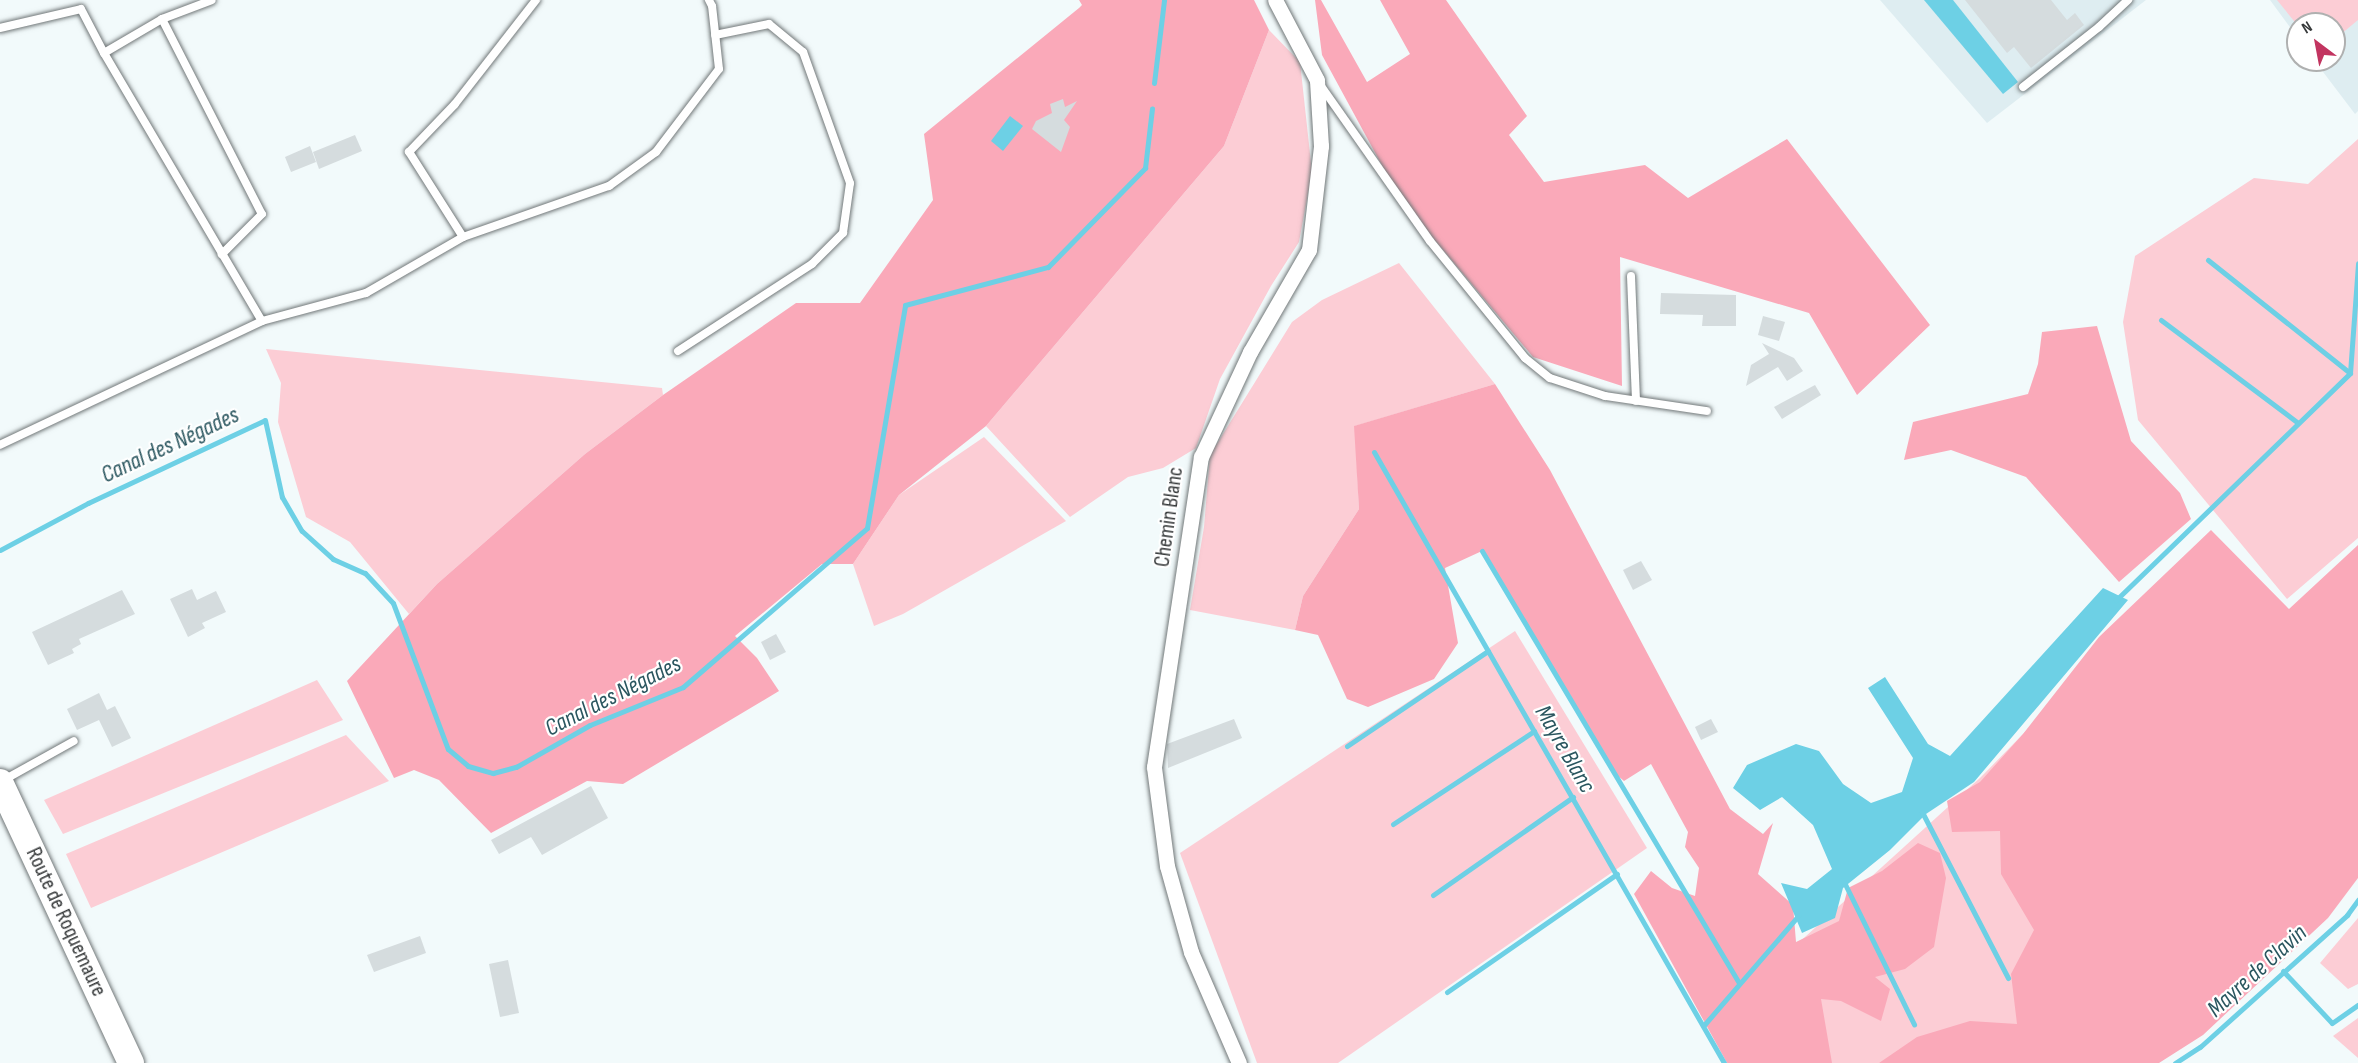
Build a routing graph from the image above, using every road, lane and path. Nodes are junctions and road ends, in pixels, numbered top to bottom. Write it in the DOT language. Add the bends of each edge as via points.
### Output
graph roads {
  1 [pos="76,0"];
  2 [pos="212,0"];
  3 [pos="536,0"];
  4 [pos="709,0"];
  5 [pos="1275,0"];
  6 [pos="2128,0"];
  7 [pos="77,10"];
  8 [pos="162,19"];
  9 [pos="0,28"];
  10 [pos="715,35"];
  11 [pos="104,53"];
  12 [pos="1317,80"];
  13 [pos="2022,87"];
  14 [pos="463,237"];
  15 [pos="222,254"];
  16 [pos="1631,276"];
  17 [pos="262,321"];
  18 [pos="678,351"];
  19 [pos="1636,401"];
  20 [pos="1707,411"];
  21 [pos="0,445"];
  22 [pos="74,741"];
  23 [pos="0,782"];
  24 [pos="131,1063"];
  25 [pos="1239,1063"];
  1 -- 7 [label="lane"];
  2 -- 8 [label="lane"];
  3 -- 14 [label="lane" via="454,104 409,152"];
  4 -- 10 [label="lane"];
  5 -- 12 [label="street, Chemin Blanc"];
  6 -- 13 [label="lane"];
  7 -- 9 [label="lane"];
  7 -- 11 [label="lane" via="81,9"];
  8 -- 11 [label="lane"];
  8 -- 15 [label="lane" via="262,214"];
  10 -- 14 [label="lane" via="718,69 656,152 609,186"];
  10 -- 18 [label="lane" via="769,24 803,52 850,183 843,233 812,264"];
  11 -- 15 [label="lane"];
  12 -- 19 [label="lane" via="1430,241 1525,358 1550,378 1605,396"];
  12 -- 25 [label="street, Chemin Blanc" via="1321,146 1309,250 1250,352 1201,457 1154,767 1167,866 1191,952"];
  14 -- 17 [label="lane" via="366,293"];
  15 -- 17 [label="lane"];
  16 -- 19 [label="lane"];
  17 -- 21 [label="lane"];
  19 -- 20 [label="lane"];
  22 -- 23 [label="lane"];
  23 -- 24 [label="main road, Route de Roquemaure"];
}
